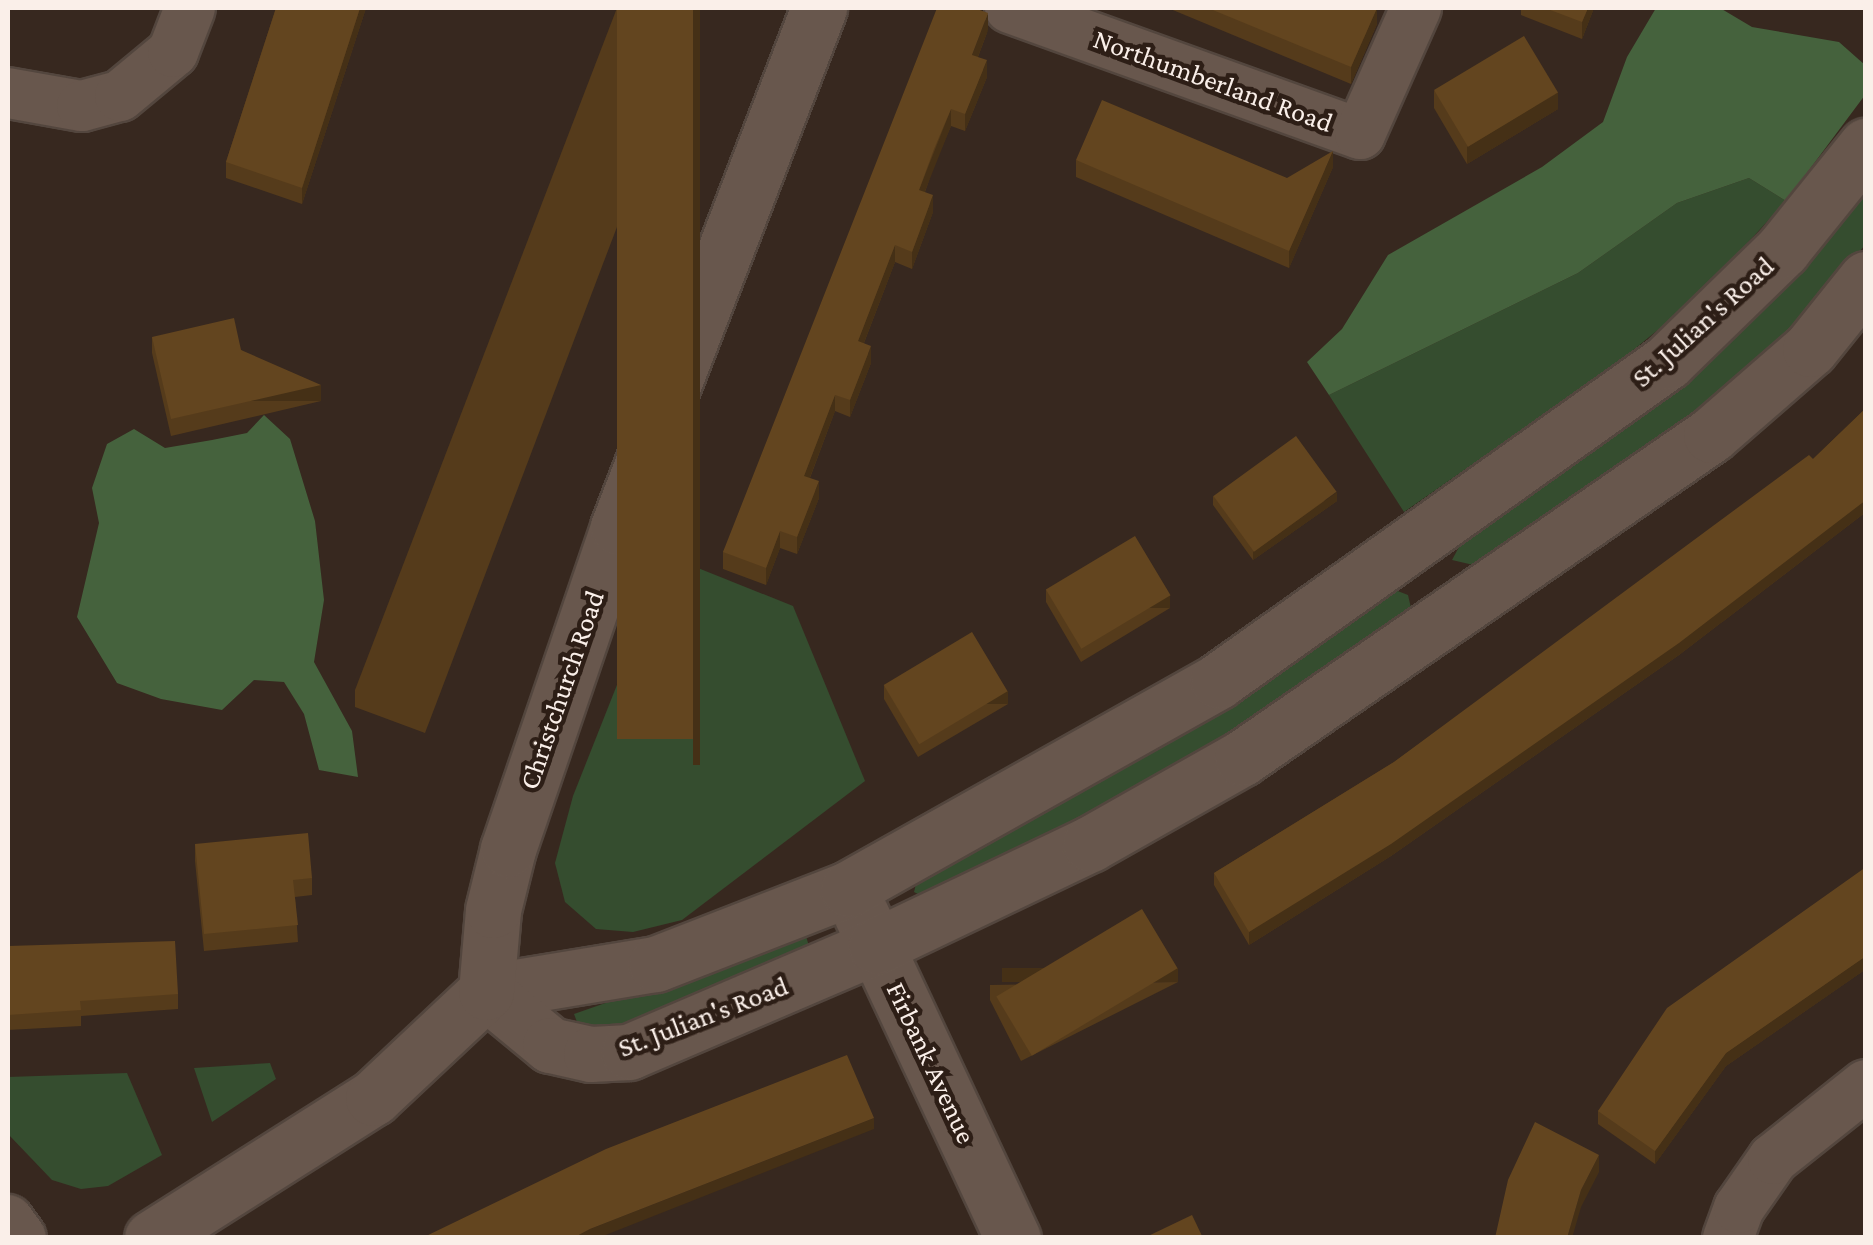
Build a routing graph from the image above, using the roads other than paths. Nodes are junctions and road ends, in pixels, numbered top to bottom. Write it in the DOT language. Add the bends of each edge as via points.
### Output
graph roads {
  1 [pos="190,8"];
  2 [pos="819,8"];
  3 [pos="1010,8"];
  4 [pos="1416,8"];
  5 [pos="8,93"];
  6 [pos="1866,146"];
  7 [pos="1866,278"];
  8 [pos="1420,543"];
  9 [pos="1468,602"];
  10 [pos="848,888"];
  11 [pos="876,946"];
  12 [pos="486,992"];
  13 [pos="1866,1084"];
  14 [pos="8,1220"];
  15 [pos="21,1238"];
  16 [pos="152,1238"];
  17 [pos="1012,1238"];
  18 [pos="1728,1238"];
  1 -- 5 [label="street" via="173,52 120,96 82,106"];
  2 -- 12 [label="street, Christchurch Road" via="618,527 514,831 493,910"];
  3 -- 4 [label="street, Northumberland Road" via="1360,134"];
  6 -- 8 [label="street, St. Julian's Road" via="1782,250 1667,362"];
  7 -- 9 [label="street, St. Julian's Road" via="1810,349 1711,434"];
  8 -- 9 [label="street"];
  8 -- 10 [label="street, St. Julian's Road" via="1218,681"];
  9 -- 11 [label="street, St. Julian's Road" via="1242,758 1090,844"];
  10 -- 11 [label="street, Firbank Avenue"];
  10 -- 12 [label="street, St. Julian's Road" via="656,964"];
  11 -- 12 [label="street, St. Julian's Road" via="618,1054 550,1044"];
  11 -- 17 [label="street, Firbank Avenue"];
  12 -- 16 [label="street" via="373,1098"];
  13 -- 18 [label="street" via="1773,1158 1739,1208"];
  14 -- 15 [label="street"];
}
